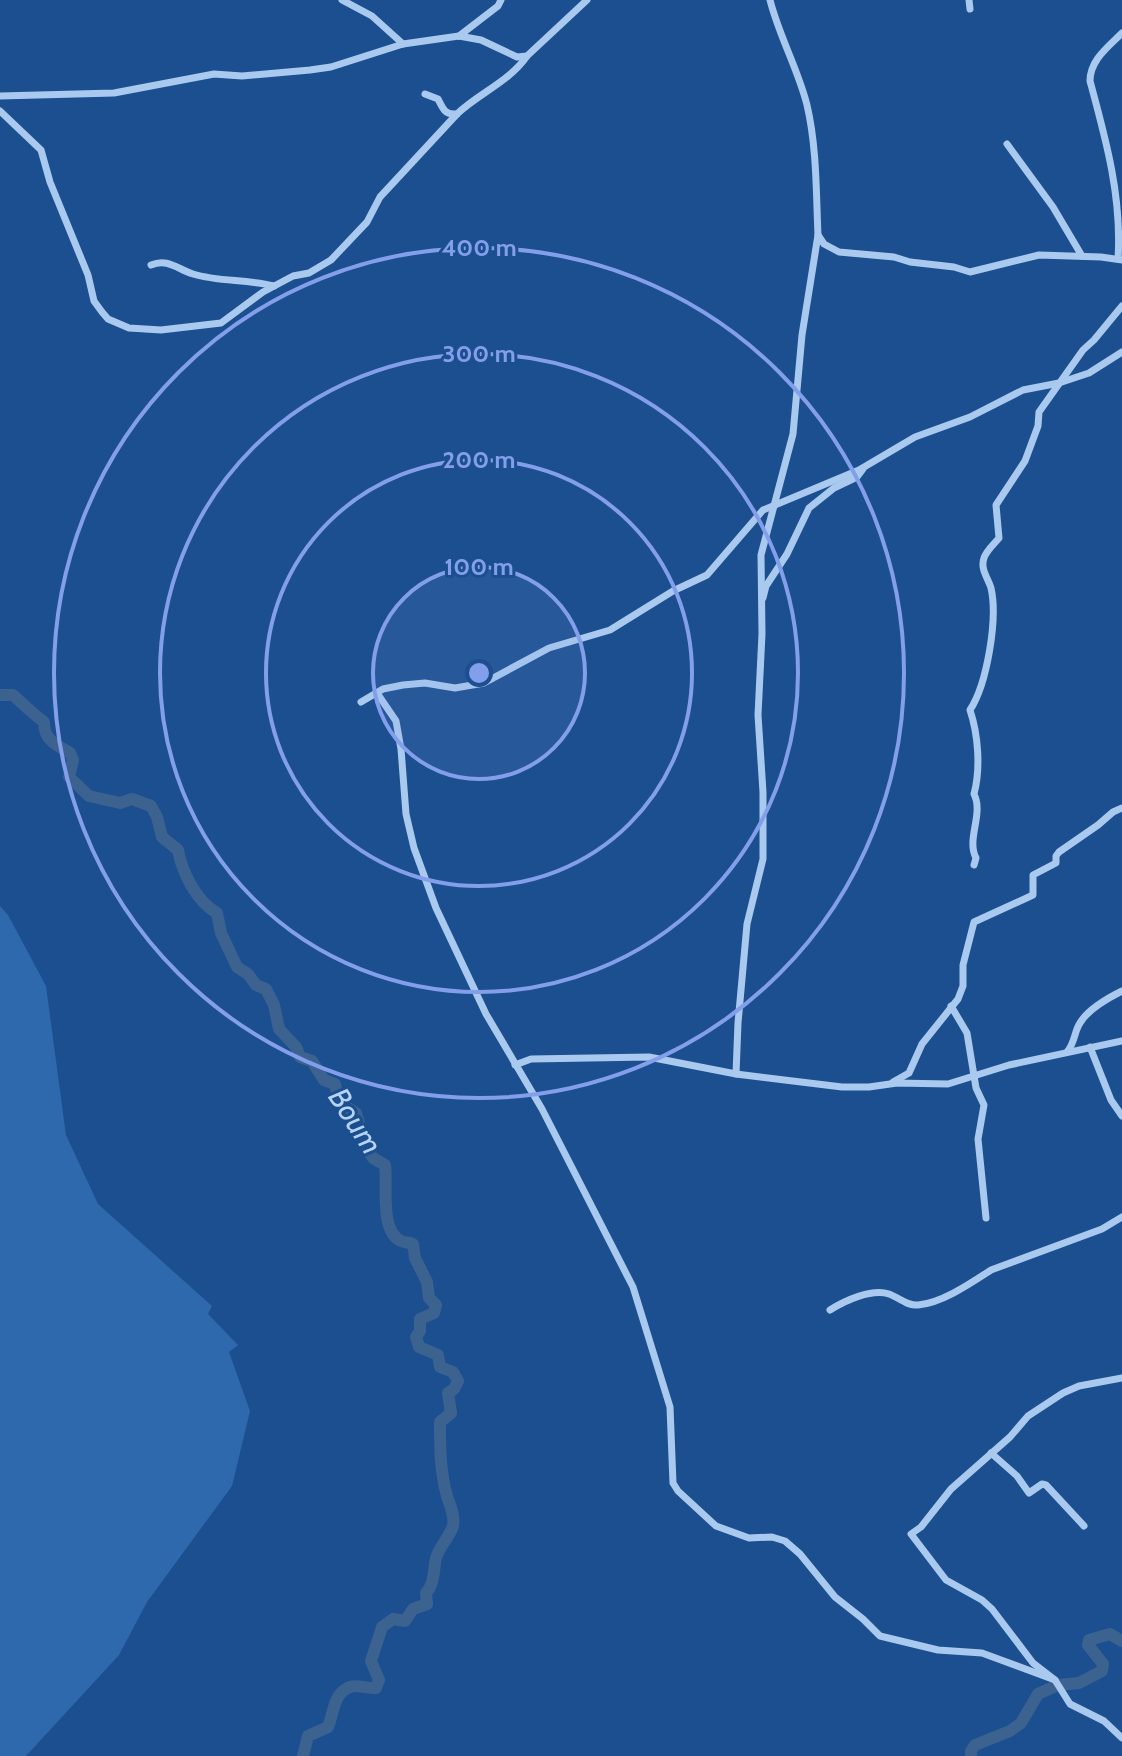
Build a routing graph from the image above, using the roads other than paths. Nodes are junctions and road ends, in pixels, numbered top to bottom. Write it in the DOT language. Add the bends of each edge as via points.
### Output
graph roads {
  1 [pos="342,0"];
  2 [pos="501,0"];
  3 [pos="587,0"];
  4 [pos="770,0"];
  5 [pos="1122,33"];
  6 [pos="459,36"];
  7 [pos="403,44"];
  8 [pos="527,56"];
  9 [pos="425,94"];
  10 [pos="0,96"];
  11 [pos="0,111"];
  12 [pos="457,114"];
  13 [pos="1007,144"];
  14 [pos="1120,213"];
  15 [pos="818,235"];
  16 [pos="826,246"];
  17 [pos="814,255"];
  18 [pos="1082,256"];
  19 [pos="1120,260"];
  20 [pos="151,265"];
  21 [pos="274,286"];
  22 [pos="1122,306"];
  23 [pos="1122,352"];
  24 [pos="1059,383"];
  25 [pos="864,467"];
  26 [pos="776,505"];
  27 [pos="761,609"];
  28 [pos="377,693"];
  29 [pos="361,702"];
  30 [pos="1122,808"];
  31 [pos="974,865"];
  32 [pos="1122,991"];
  33 [pos="951,1006"];
  34 [pos="1122,1041"];
  35 [pos="1090,1047"];
  36 [pos="1066,1053"];
  37 [pos="515,1065"];
  38 [pos="736,1074"];
  39 [pos="975,1076"];
  40 [pos="891,1084"];
  41 [pos="1122,1116"];
  42 [pos="1122,1217"];
  43 [pos="986,1218"];
  44 [pos="830,1310"];
  45 [pos="1122,1378"];
  46 [pos="991,1453"];
  47 [pos="1084,1526"];
  48 [pos="1057,1683"];
  49 [pos="1122,1738"];
  1 -- 7 [label="street" via="372,16"];
  2 -- 6 [label="street"];
  3 -- 8 [label="street"];
  4 -- 15 [label="street" via="807,106"];
  5 -- 14 [label="street" via="1090,70"];
  6 -- 7 [label="street"];
  6 -- 8 [label="street"];
  7 -- 10 [label="street" via="310,70 214,74 114,93"];
  8 -- 12 [label="street"];
  9 -- 12 [label="street" via="438,99 445,112"];
  11 -- 21 [label="street" via="41,150 94,301 108,319 147,330 221,323"];
  12 -- 21 [label="street" via="380,197 349,244 320,268"];
  13 -- 18 [label="street"];
  14 -- 19 [label="street"];
  15 -- 16 [label="street"];
  15 -- 17 [label="street"];
  16 -- 17 [label="street"];
  16 -- 18 [label="street" via="977,272 1039,255"];
  17 -- 26 [label="street" via="793,434"];
  18 -- 19 [label="street"];
  20 -- 21 [label="street" via="166,262 194,275"];
  22 -- 24 [label="street"];
  23 -- 24 [label="street" via="1089,373"];
  24 -- 25 [label="street" via="1023,390 915,437"];
  24 -- 31 [label="street" via="1039,412 1025,461 996,505 999,538 982,563 991,589 992,646 983,685 970,710 977,758"];
  25 -- 26 [label="street"];
  25 -- 27 [label="street" via="809,508 766,586"];
  26 -- 27 [label="street" via="761,555"];
  26 -- 28 [label="street" via="763,510 707,575 610,630 549,648 484,683 455,688 403,685"];
  27 -- 38 [label="street" via="763,859 747,924"];
  28 -- 29 [label="street"];
  28 -- 37 [label="street" via="396,721 406,814 436,908"];
  30 -- 33 [label="street" via="1059,852 1056,863 1033,875 1033,895 974,922 963,986"];
  32 -- 36 [label="street" via="1088,1014"];
  33 -- 39 [label="street" via="967,1033"];
  33 -- 40 [label="street" via="922,1044 909,1073"];
  34 -- 35 [label="street"];
  35 -- 36 [label="street"];
  35 -- 41 [label="street"];
  36 -- 39 [label="street"];
  37 -- 38 [label="street" via="531,1059 649,1057"];
  37 -- 48 [label="street" via="633,1287 670,1407 671,1474 678,1491 726,1531 785,1541 835,1597 880,1636 938,1650 982,1653"];
  38 -- 40 [label="street" via="842,1087"];
  39 -- 40 [label="street" via="948,1084"];
  39 -- 43 [label="street" via="984,1105 978,1139"];
  42 -- 44 [label="street" via="991,1270 936,1300 910,1305 879,1292"];
  45 -- 46 [label="street" via="1063,1393 1028,1416"];
  46 -- 47 [label="street" via="1029,1493 1046,1485"];
  46 -- 48 [label="street" via="911,1534 946,1580 982,1600 1033,1663"];
  48 -- 49 [label="street" via="1070,1704 1104,1721"];
}
